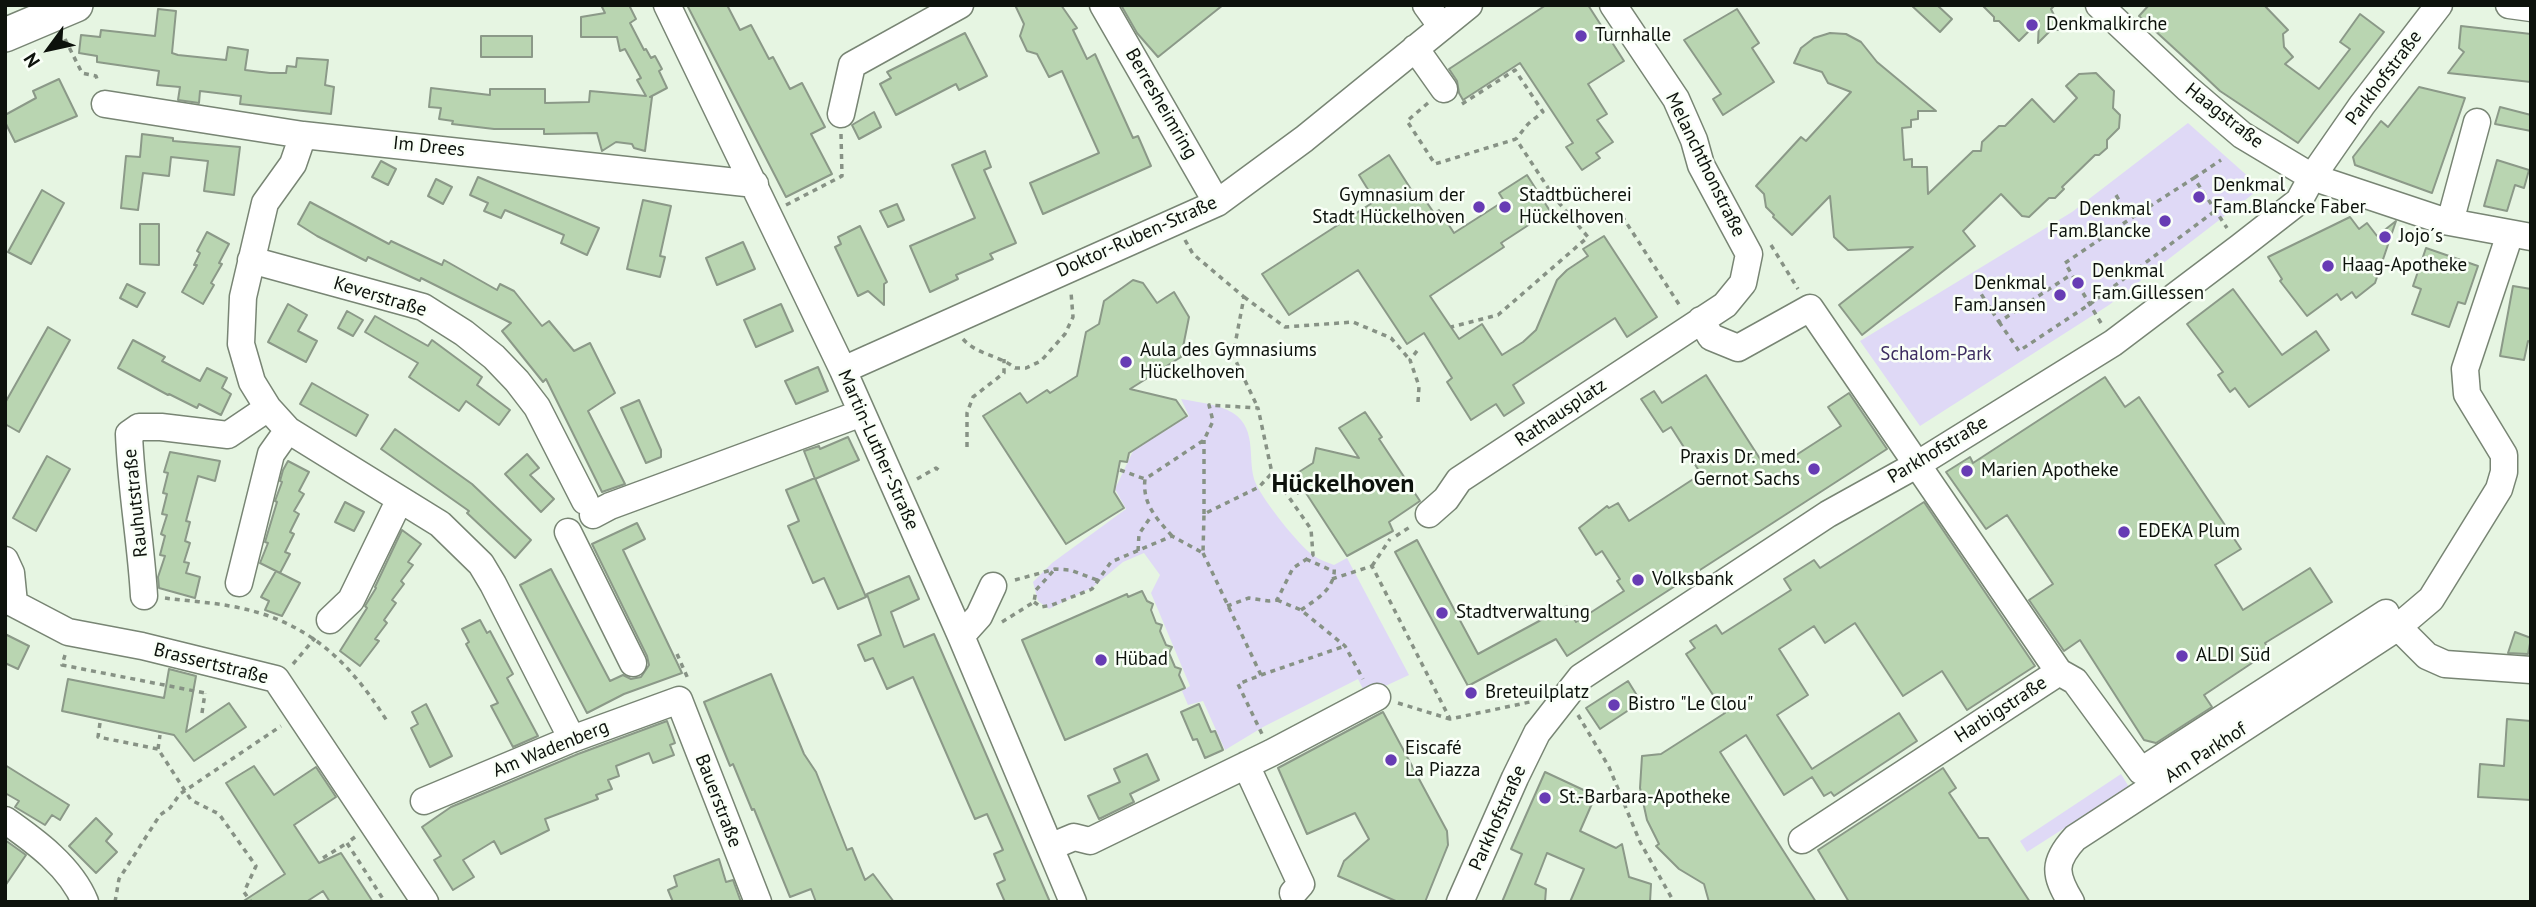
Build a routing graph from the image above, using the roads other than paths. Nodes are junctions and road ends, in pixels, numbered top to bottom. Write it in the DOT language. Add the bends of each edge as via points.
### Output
graph roads {
  1 [pos="667,5"];
  2 [pos="960,5"];
  3 [pos="1103,5"];
  4 [pos="1426,5"];
  5 [pos="1469,5"];
  6 [pos="1613,5"];
  7 [pos="2099,5"];
  8 [pos="2440,5"];
  9 [pos="69,18"];
  10 [pos="1442,27"];
  11 [pos="5,35"];
  12 [pos="1415,48"];
  13 [pos="1436,96"];
  14 [pos="105,104"];
  15 [pos="841,114"];
  16 [pos="2477,122"];
  17 [pos="303,135"];
  18 [pos="2312,177"];
  19 [pos="755,184"];
  20 [pos="1217,203"];
  21 [pos="2450,222"];
  22 [pos="2521,236"];
  23 [pos="251,260"];
  24 [pos="1697,323"];
  25 [pos="843,370"];
  26 [pos="268,408"];
  27 [pos="862,413"];
  28 [pos="288,430"];
  29 [pos="1918,464"];
  30 [pos="399,501"];
  31 [pos="1429,514"];
  32 [pos="568,532"];
  33 [pos="5,560"];
  34 [pos="1002,581"];
  35 [pos="239,583"];
  36 [pos="144,596"];
  37 [pos="9,601"];
  38 [pos="330,620"];
  39 [pos="2392,620"];
  40 [pos="961,636"];
  41 [pos="633,663"];
  42 [pos="2531,670"];
  43 [pos="2059,672"];
  44 [pos="685,693"];
  45 [pos="1375,698"];
  46 [pos="572,739"];
  47 [pos="1246,765"];
  48 [pos="424,801"];
  49 [pos="5,820"];
  50 [pos="1802,840"];
  51 [pos="1050,847"];
  52 [pos="1293,893"];
  53 [pos="85,902"];
  54 [pos="425,902"];
  55 [pos="758,902"];
  56 [pos="1073,902"];
  57 [pos="1460,902"];
  58 [pos="2071,902"];
  1 -- 19 [label="street, Martin-Luther-Straße"];
  2 -- 15 [label="street" via="852,65"];
  3 -- 20 [label="street, Berresheimring" via="1178,120"];
  4 -- 10 [label="street"];
  5 -- 10 [label="street, Doktor-Ruben-Straße"];
  6 -- 24 [label="street, Melanchthonstraße" via="1676,99 1701,165 1749,254 1743,282 1733,296"];
  7 -- 18 [label="street, Haagstraße" via="2242,135"];
  8 -- 18 [label="street, Parkhofstraße"];
  9 -- 11 [label="main road"];
  10 -- 12 [label="street, Doktor-Ruben-Straße"];
  12 -- 13 [label="street"];
  12 -- 20 [label="street, Doktor-Ruben-Straße"];
  14 -- 17 [label="street, Im Drees"];
  16 -- 21 [label="street"];
  17 -- 19 [label="street, Im Drees"];
  17 -- 23 [label="street" via="292,164 265,203"];
  18 -- 21 [label="street, Haagstraße"];
  18 -- 29 [label="street, Parkhofstraße" via="2299,201 2113,343"];
  19 -- 25 [label="street, Martin-Luther-Straße"];
  20 -- 25 [label="street, Doktor-Ruben-Straße"];
  21 -- 22 [label="street, Haagstraße"];
  22 -- 39 [label="street, Am Parkhof" via="2465,369 2467,394 2504,455 2499,489 2431,599"];
  23 -- 26 [label="street" via="240,344 251,382"];
  23 -- 27 [label="street, Keverstraße" via="423,307 464,333 494,357 537,407 589,508 610,506"];
  24 -- 29 [label="street, Harbigstraße" via="1711,337 1738,348 1810,307"];
  24 -- 31 [label="street, Rathausplatz" via="1459,480"];
  25 -- 27 [label="street, Martin-Luther-Straße"];
  26 -- 28 [label="street"];
  26 -- 36 [label="street, Rauhutstraße" via="228,435 161,427 139,427 129,435"];
  27 -- 40 [label="street, Martin-Luther-Straße"];
  28 -- 30 [label="street"];
  28 -- 35 [label="street" via="271,454"];
  29 -- 43 [label="street, Harbigstraße"];
  29 -- 57 [label="street, Parkhofstraße" via="1828,514 1581,677 1537,733"];
  30 -- 38 [label="street" via="351,600"];
  30 -- 46 [label="street" via="440,524 481,564"];
  32 -- 41 [label="street"];
  33 -- 37 [label="street, Brassertstraße" via="11,573"];
  34 -- 40 [label="street"];
  37 -- 54 [label="street, Brassertstraße" via="70,633 276,679"];
  39 -- 42 [label="street" via="2427,656 2445,664"];
  39 -- 43 [label="street" via="2141,771 2075,681"];
  39 -- 58 [label="street, Am Parkhof" via="2075,838 2060,855 2058,872"];
  40 -- 51 [label="street, Martin-Luther-Straße"];
  43 -- 50 [label="street, Harbigstraße"];
  44 -- 46 [label="street, Am Wadenberg"];
  44 -- 55 [label="street, Bauerstraße"];
  45 -- 47 [label="street"];
  46 -- 48 [label="street, Am Wadenberg"];
  47 -- 51 [label="street" via="1090,841 1074,837"];
  47 -- 52 [label="street" via="1301,884"];
  49 -- 53 [label="street" via="60,865"];
  51 -- 56 [label="street, Martin-Luther-Straße"];
}
